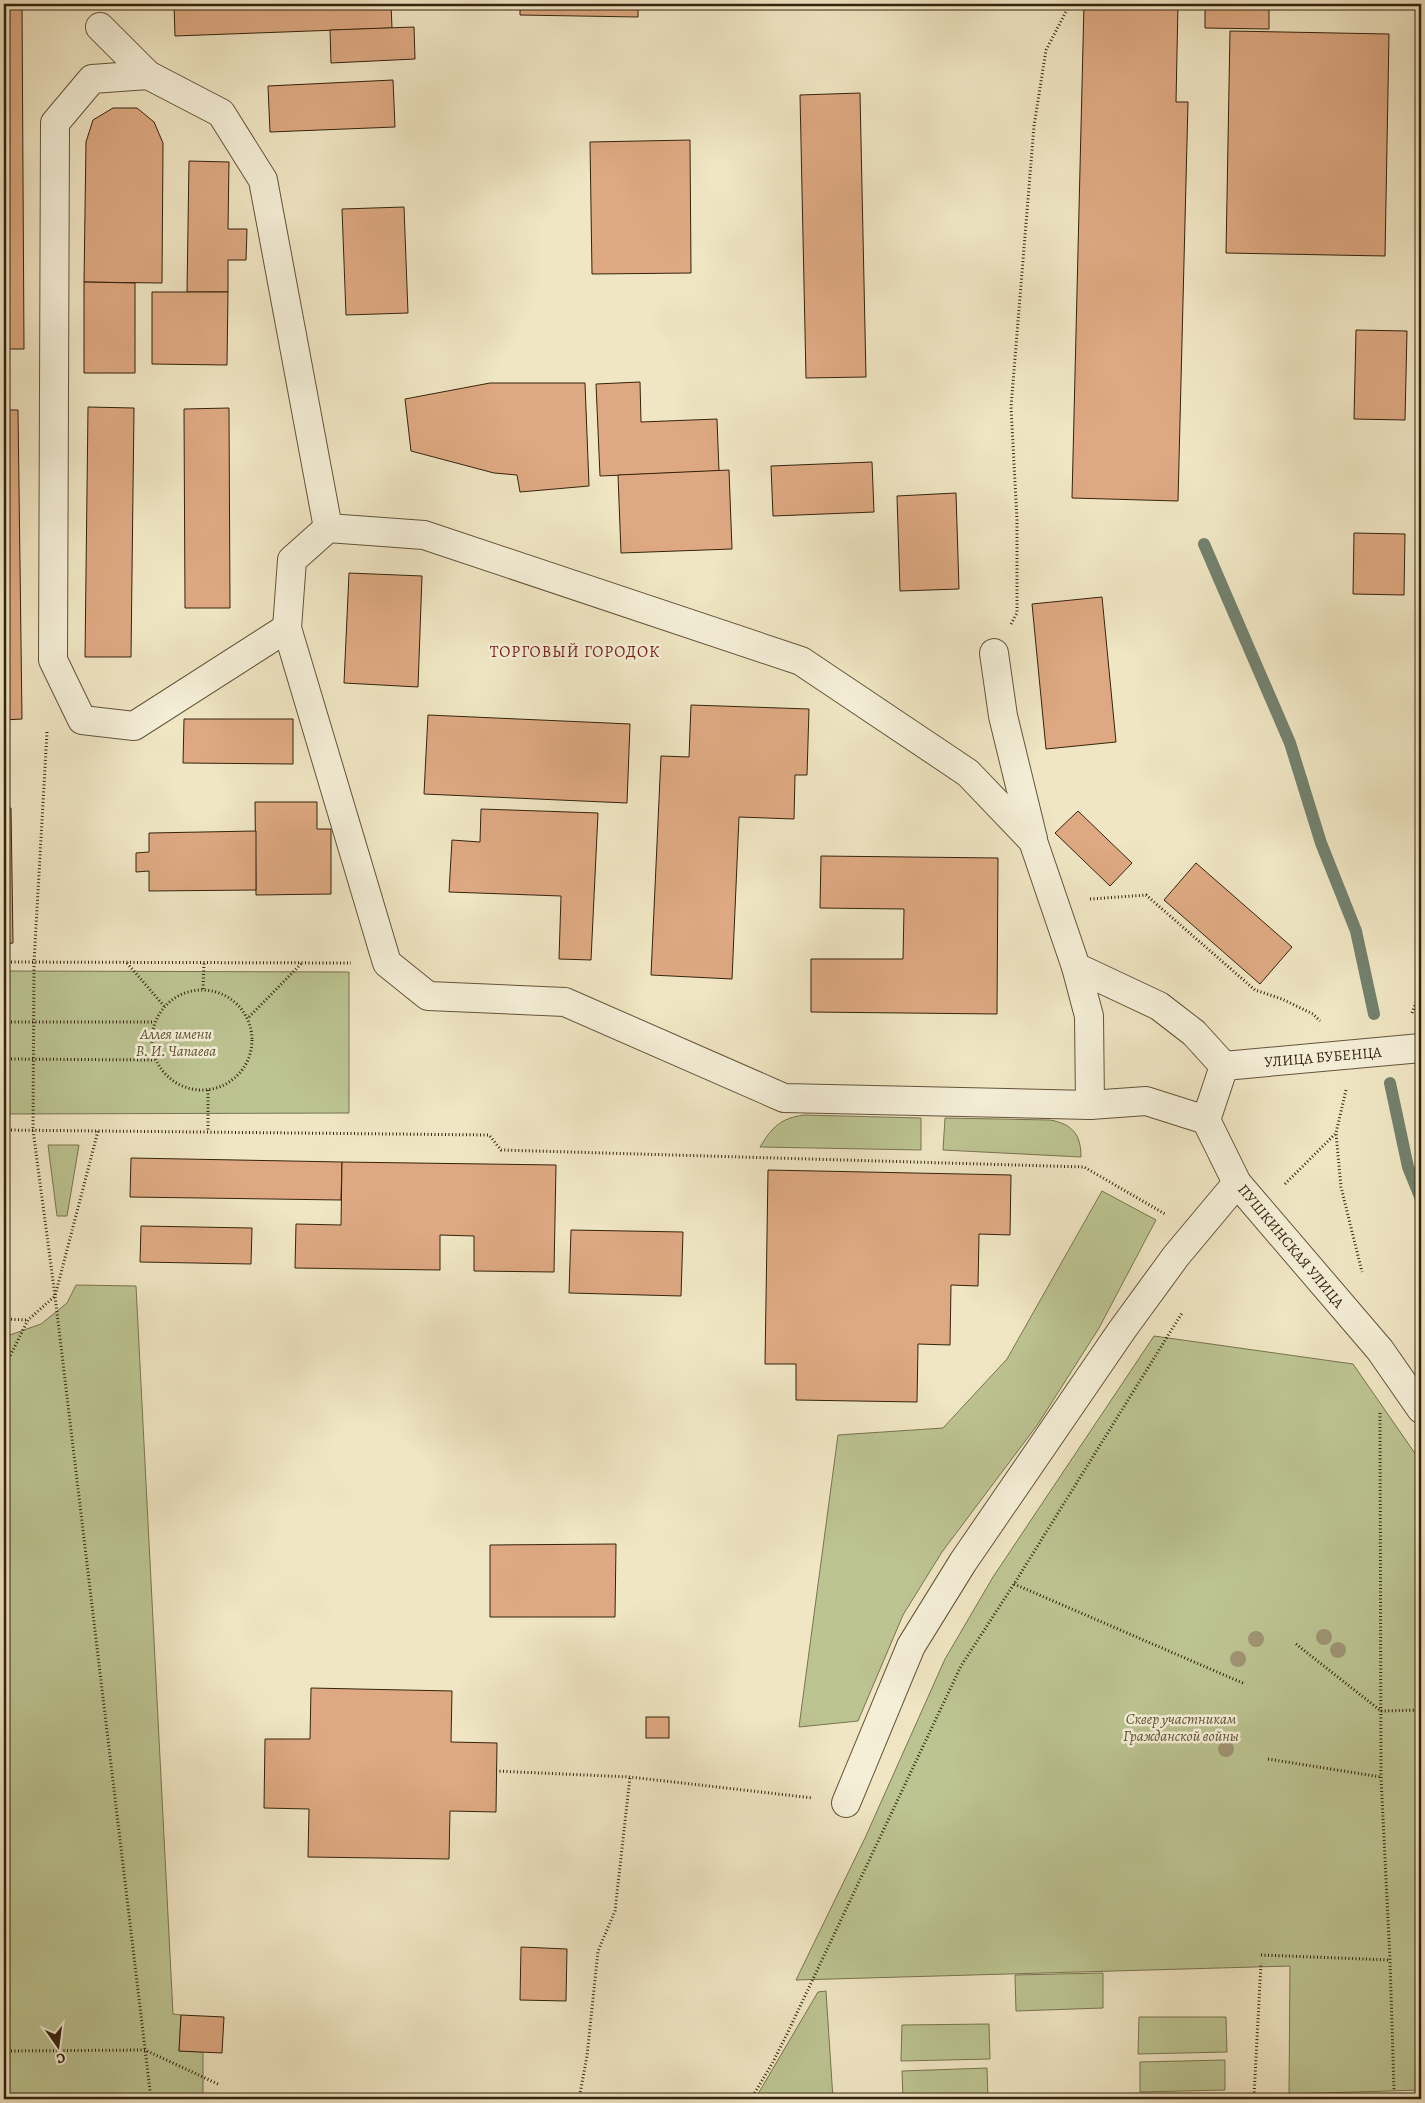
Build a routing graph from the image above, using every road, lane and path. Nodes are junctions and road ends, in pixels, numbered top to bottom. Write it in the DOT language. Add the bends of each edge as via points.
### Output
graph roads {
  1 [pos="1070,4"];
  2 [pos="1417,4"];
  3 [pos="100,27"];
  4 [pos="148,75"];
  5 [pos="1421,289"];
  6 [pos="328,528"];
  7 [pos="287,628"];
  8 [pos="994,653"];
  9 [pos="48,726"];
  10 [pos="1033,841"];
  11 [pos="1054,902"];
  12 [pos="4,962"];
  13 [pos="34,962"];
  14 [pos="127,962"];
  15 [pos="204,963"];
  16 [pos="302,963"];
  17 [pos="387,964"];
  18 [pos="1076,967"];
  19 [pos="203,989"];
  20 [pos="164,1006"];
  21 [pos="249,1017"];
  22 [pos="4,1022"];
  23 [pos="34,1022"];
  24 [pos="154,1022"];
  25 [pos="1326,1027"];
  26 [pos="1421,1048"];
  27 [pos="4,1059"];
  28 [pos="33,1059"];
  29 [pos="155,1060"];
  30 [pos="1224,1066"];
  31 [pos="1348,1082"];
  32 [pos="208,1090"];
  33 [pos="1090,1105"];
  34 [pos="1206,1120"];
  35 [pos="4,1130"];
  36 [pos="33,1130"];
  37 [pos="98,1131"];
  38 [pos="208,1132"];
  39 [pos="1336,1133"];
  40 [pos="1237,1183"];
  41 [pos="1280,1190"];
  42 [pos="1196,1232"];
  43 [pos="1364,1280"];
  44 [pos="56,1296"];
  45 [pos="1185,1308"];
  46 [pos="4,1320"];
  47 [pos="28,1320"];
  48 [pos="4,1368"];
  49 [pos="1380,1405"];
  50 [pos="1421,1409"];
  51 [pos="1014,1584"];
  52 [pos="1296,1644"];
  53 [pos="1245,1684"];
  54 [pos="1421,1710"];
  55 [pos="1381,1712"];
  56 [pos="1268,1759"];
  57 [pos="496,1772"];
  58 [pos="630,1777"];
  59 [pos="1381,1777"];
  60 [pos="846,1803"];
  61 [pos="1261,1955"];
  62 [pos="1390,1960"];
  63 [pos="1261,1963"];
  64 [pos="145,2050"];
  65 [pos="4,2051"];
  66 [pos="220,2085"];
  67 [pos="1394,2091"];
  68 [pos="1254,2096"];
  69 [pos="151,2099"];
  70 [pos="579,2099"];
  71 [pos="751,2099"];
  1 -- 8 [label="path" via="1046,50 1034,126 1011,407 1017,520 1017,613"];
  2 -- 5 [label="path"];
  3 -- 4 [label="street"];
  4 -- 6 [label="street" via="221,113 264,180"];
  4 -- 7 [label="street" via="92,80 55,123 53,660 82,720 134,726"];
  6 -- 7 [label="street" via="292,560"];
  6 -- 10 [label="street" via="424,535 801,661 968,773"];
  7 -- 17 [label="street"];
  8 -- 10 [label="street" via="1003,716"];
  9 -- 13 [label="path"];
  10 -- 11 [label="street"];
  11 -- 18 [label="street"];
  11 -- 25 [label="path" via="1146,895 1255,990 1313,1014"];
  12 -- 13 [label="path"];
  13 -- 14 [label="path"];
  13 -- 23 [label="path"];
  14 -- 15 [label="path"];
  14 -- 20 [label="path"];
  15 -- 16 [label="path"];
  15 -- 19 [label="path"];
  16 -- 17 [label="path"];
  16 -- 21 [label="path"];
  17 -- 33 [label="street" via="428,996 565,1002 784,1098"];
  18 -- 30 [label="street" via="1159,1006 1194,1033"];
  18 -- 33 [label="street" via="1089,1016"];
  19 -- 20 [label="path" via="180,994"];
  19 -- 21 [label="path" via="235,1001"];
  20 -- 24 [label="path"];
  21 -- 32 [label="path" via="252,1050 246,1066 220,1088"];
  22 -- 23 [label="path"];
  23 -- 24 [label="path"];
  23 -- 28 [label="path"];
  24 -- 29 [label="path" via="151,1041"];
  26 -- 30 [label="street, УЛИЦА БУБЕНЦА"];
  27 -- 28 [label="path"];
  28 -- 29 [label="path"];
  28 -- 36 [label="path"];
  29 -- 32 [label="path" via="174,1083 188,1089"];
  30 -- 34 [label="street"];
  31 -- 39 [label="path"];
  32 -- 38 [label="path"];
  33 -- 34 [label="street" via="1146,1101"];
  34 -- 40 [label="street, ПУШКИНСКАЯ УЛИЦА"];
  35 -- 36 [label="path"];
  36 -- 37 [label="path"];
  36 -- 44 [label="path"];
  37 -- 38 [label="path"];
  37 -- 44 [label="path"];
  38 -- 42 [label="path" via="489,1135 501,1150 1084,1167"];
  39 -- 41 [label="path"];
  39 -- 43 [label="path" via="1341,1187"];
  40 -- 42 [label="street"];
  40 -- 50 [label="street, ПУШКИНСКАЯ УЛИЦА" via="1380,1350"];
  42 -- 60 [label="street" via="1122,1330 963,1562 912,1646"];
  44 -- 47 [label="path"];
  44 -- 64 [label="path"];
  45 -- 51 [label="path"];
  46 -- 47 [label="path"];
  47 -- 48 [label="path"];
  49 -- 55 [label="path"];
  51 -- 53 [label="path"];
  51 -- 71 [label="path" via="961,1666 791,2025"];
  52 -- 55 [label="path"];
  54 -- 55 [label="path"];
  55 -- 59 [label="path"];
  56 -- 59 [label="path"];
  57 -- 58 [label="path"];
  58 -- 60 [label="path"];
  58 -- 70 [label="path" via="615,1912 598,1950"];
  59 -- 62 [label="path"];
  61 -- 62 [label="path"];
  62 -- 67 [label="path"];
  63 -- 68 [label="path"];
  64 -- 65 [label="path"];
  64 -- 66 [label="path"];
  64 -- 69 [label="path"];
}
